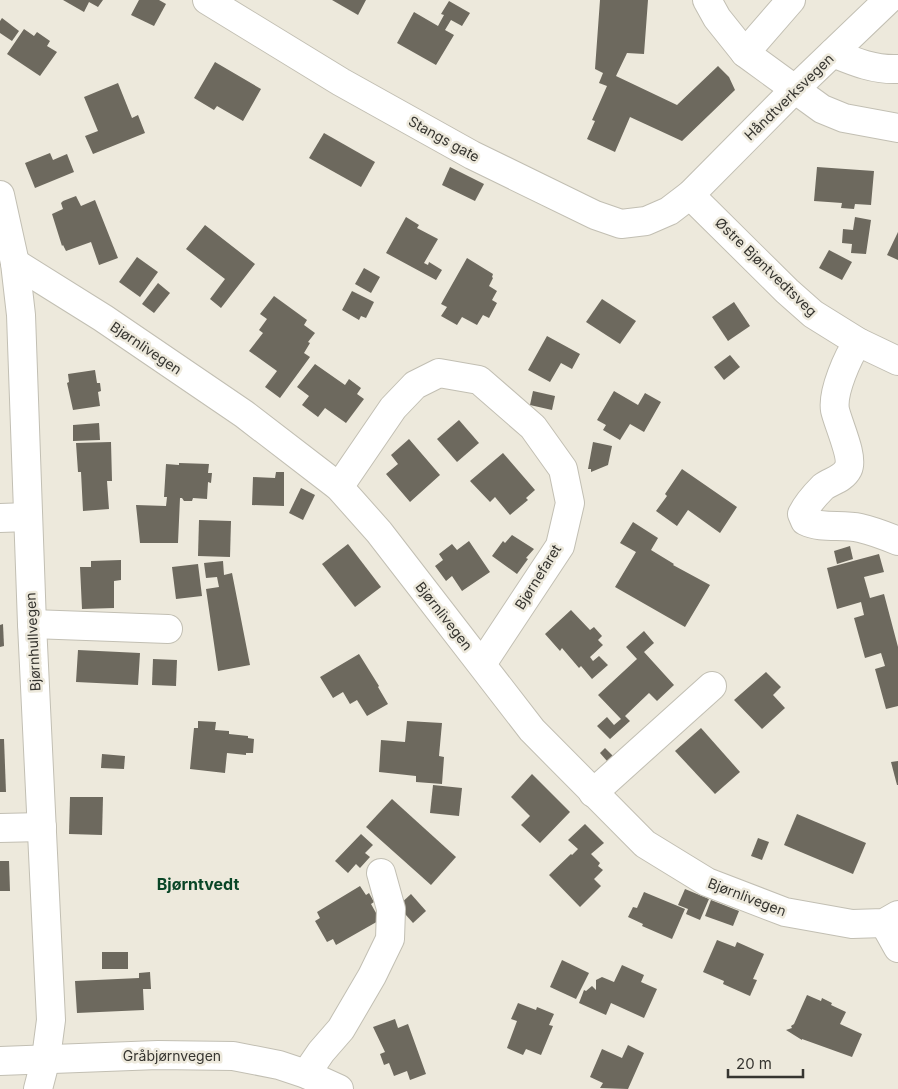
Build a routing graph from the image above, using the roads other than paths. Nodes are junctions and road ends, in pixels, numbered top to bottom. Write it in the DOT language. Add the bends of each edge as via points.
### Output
graph roads {
  1 [pos="707,0"];
  2 [pos="791,0"];
  3 [pos="888,0"];
  4 [pos="209,1"];
  5 [pos="744,53"];
  6 [pos="833,53"];
  7 [pos="898,69"];
  8 [pos="794,90"];
  9 [pos="898,128"];
  10 [pos="0,195"];
  11 [pos="690,195"];
  12 [pos="4,230"];
  13 [pos="15,263"];
  14 [pos="858,342"];
  15 [pos="898,361"];
  16 [pos="339,487"];
  17 [pos="28,516"];
  18 [pos="0,518"];
  19 [pos="898,541"];
  20 [pos="32,624"];
  21 [pos="168,629"];
  22 [pos="482,664"];
  23 [pos="712,686"];
  24 [pos="593,793"];
  25 [pos="42,827"];
  26 [pos="0,828"];
  27 [pos="381,873"];
  28 [pos="891,919"];
  29 [pos="898,948"];
  30 [pos="46,1058"];
  31 [pos="0,1061"];
  32 [pos="306,1074"];
  33 [pos="38,1089"];
  34 [pos="339,1089"];
  1 -- 5 [label="street"];
  2 -- 5 [label="street"];
  3 -- 6 [label="street, Håndtverksvegen"];
  4 -- 11 [label="street, Stangs gate" via="341,82 454,145 595,215 621,224 646,221 669,211"];
  5 -- 8 [label="street"];
  6 -- 7 [label="street" via="862,65"];
  6 -- 8 [label="street, Håndtverksvegen"];
  8 -- 9 [label="street" via="822,109 844,118"];
  8 -- 11 [label="street, Håndtverksvegen"];
  10 -- 12 [label="street, Bjørnhullvegen"];
  11 -- 14 [label="street, Østre Bjøntvedtsveg" via="813,314"];
  12 -- 13 [label="street, Bjørnhullvegen"];
  13 -- 16 [label="street, Bjørnlivegen" via="244,414"];
  13 -- 17 [label="street, Bjørnhullvegen" via="21,315"];
  14 -- 15 [label="street, Østre Bjøntvedtsveg"];
  14 -- 19 [label="street" via="851,352 835,397 835,409 849,459 848,469 824,486 802,514 805,521 815,525 860,528"];
  16 -- 22 [label="street, Bjørnlivegen" via="380,532"];
  16 -- 22 [label="street, Bjørnefaret" via="393,408 415,386 439,373 479,380 533,427 562,470 570,503 560,546"];
  17 -- 18 [label="street"];
  17 -- 20 [label="street, Bjørnhullvegen"];
  20 -- 21 [label="street"];
  20 -- 25 [label="street, Bjørnhullvegen"];
  22 -- 24 [label="street, Bjørnlivegen" via="532,730"];
  23 -- 24 [label="street"];
  24 -- 28 [label="street, Bjørnlivegen" via="645,844 707,882 785,912 852,924"];
  25 -- 26 [label="street"];
  25 -- 30 [label="street, Bjørnhullvegen" via="51,1020"];
  27 -- 32 [label="street" via="391,909 390,939 341,1029"];
  28 -- 29 [label="street, Bjørnlivegen"];
  30 -- 31 [label="street, Gråbjørnvegen"];
  30 -- 32 [label="street, Gråbjørnvegen" via="180,1054 233,1056"];
  30 -- 33 [label="street, Bjørnhullvegen"];
  32 -- 34 [label="street, Gråbjørnvegen"];
}
